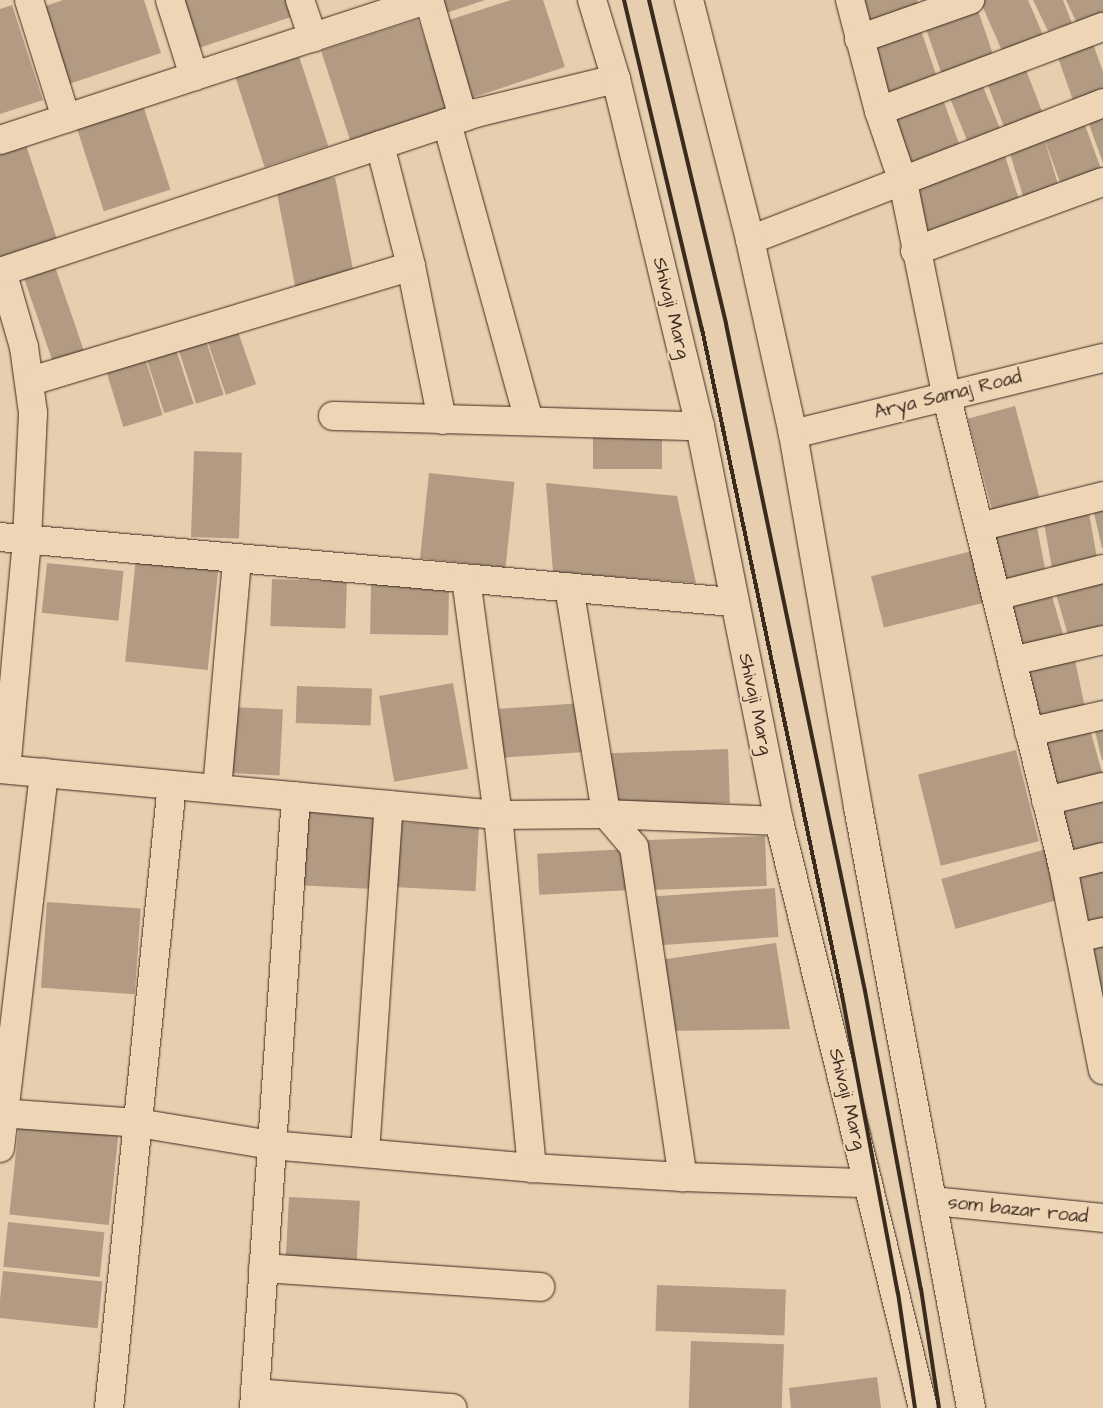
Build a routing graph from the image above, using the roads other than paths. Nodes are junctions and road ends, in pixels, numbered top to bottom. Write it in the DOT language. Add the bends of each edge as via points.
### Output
graph roads {
  1 [pos="29,0"];
  2 [pos="170,0"];
  3 [pos="300,0"];
  4 [pos="428,0"];
  5 [pos="592,0"];
  6 [pos="689,0"];
  7 [pos="850,0"];
  8 [pos="970,0"];
  9 [pos="1103,27"];
  10 [pos="313,38"];
  11 [pos="859,39"];
  12 [pos="194,76"];
  13 [pos="616,79"];
  14 [pos="1103,103"];
  15 [pos="879,111"];
  16 [pos="66,118"];
  17 [pos="455,120"];
  18 [pos="0,140"];
  19 [pos="380,145"];
  20 [pos="903,182"];
  21 [pos="1103,182"];
  22 [pos="750,240"];
  23 [pos="915,252"];
  24 [pos="410,266"];
  25 [pos="1,271"];
  26 [pos="1103,358"];
  27 [pos="31,381"];
  28 [pos="946,394"];
  29 [pos="333,416"];
  30 [pos="442,420"];
  31 [pos="529,421"];
  32 [pos="700,426"];
  33 [pos="793,434"];
  34 [pos="1103,496"];
  35 [pos="979,527"];
  36 [pos="0,537"];
  37 [pos="27,540"];
  38 [pos="237,560"];
  39 [pos="1103,569"];
  40 [pos="466,579"];
  41 [pos="569,587"];
  42 [pos="996,596"];
  43 [pos="733,602"];
  44 [pos="1103,640"];
  45 [pos="1012,661"];
  46 [pos="1103,715"];
  47 [pos="1030,732"];
  48 [pos="3,769"];
  49 [pos="44,773"];
  50 [pos="172,785"];
  51 [pos="1103,787"];
  52 [pos="217,789"];
  53 [pos="296,796"];
  54 [pos="1046,801"];
  55 [pos="389,805"];
  56 [pos="606,814"];
  57 [pos="498,815"];
  58 [pos="779,821"];
  59 [pos="1103,857"];
  60 [pos="1063,867"];
  61 [pos="1103,932"];
  62 [pos="1077,938"];
  63 [pos="1097,1010"];
  64 [pos="1103,1070"];
  65 [pos="2,1113"];
  66 [pos="138,1123"];
  67 [pos="0,1148"];
  68 [pos="271,1152"];
  69 [pos="364,1153"];
  70 [pos="532,1168"];
  71 [pos="683,1177"];
  72 [pos="868,1183"];
  73 [pos="933,1201"];
  74 [pos="1103,1218"];
  75 [pos="263,1268"];
  76 [pos="540,1287"];
  77 [pos="254,1401"];
  78 [pos="109,1408"];
  79 [pos="452,1408"];
  80 [pos="923,1408"];
  81 [pos="971,1408"];
  1 -- 16 [label="street"];
  2 -- 12 [label="street"];
  3 -- 10 [label="street"];
  4 -- 10 [label="street"];
  4 -- 17 [label="street"];
  5 -- 13 [label="street, Shivaji Marg"];
  6 -- 22 [label="street"];
  7 -- 11 [label="street"];
  8 -- 11 [label="street"];
  9 -- 15 [label="street"];
  10 -- 12 [label="street"];
  11 -- 15 [label="street"];
  12 -- 16 [label="street"];
  13 -- 17 [label="street"];
  13 -- 32 [label="street, Shivaji Marg"];
  14 -- 20 [label="street"];
  15 -- 20 [label="street"];
  16 -- 18 [label="street"];
  17 -- 19 [label="street"];
  17 -- 31 [label="street"];
  19 -- 24 [label="street"];
  19 -- 25 [label="street"];
  20 -- 22 [label="street"];
  20 -- 23 [label="street"];
  21 -- 23 [label="street"];
  22 -- 33 [label="street"];
  23 -- 28 [label="street"];
  24 -- 27 [label="street"];
  24 -- 30 [label="street"];
  25 -- 27 [label="street"];
  26 -- 28 [label="street, Arya Samaj Road"];
  27 -- 37 [label="street" via="33,413"];
  28 -- 33 [label="street, Arya Samaj Road"];
  28 -- 35 [label="street"];
  29 -- 30 [label="street"];
  30 -- 31 [label="street"];
  31 -- 32 [label="street"];
  32 -- 43 [label="street, Shivaji Marg"];
  33 -- 73 [label="street" via="858,807"];
  34 -- 35 [label="street"];
  35 -- 42 [label="street"];
  36 -- 37 [label="street"];
  37 -- 38 [label="street"];
  37 -- 48 [label="street"];
  38 -- 40 [label="street"];
  38 -- 52 [label="street"];
  39 -- 42 [label="street"];
  40 -- 41 [label="street"];
  40 -- 57 [label="street"];
  41 -- 43 [label="street"];
  41 -- 56 [label="street"];
  42 -- 45 [label="street"];
  43 -- 58 [label="street, Shivaji Marg"];
  44 -- 45 [label="street"];
  45 -- 47 [label="street"];
  46 -- 47 [label="street"];
  47 -- 54 [label="street"];
  48 -- 49 [label="street"];
  49 -- 50 [label="street"];
  49 -- 65 [label="street"];
  50 -- 52 [label="street"];
  50 -- 66 [label="street"];
  51 -- 54 [label="street"];
  52 -- 53 [label="street"];
  53 -- 55 [label="street"];
  53 -- 68 [label="street"];
  54 -- 60 [label="street"];
  55 -- 57 [label="street"];
  55 -- 69 [label="street"];
  56 -- 57 [label="street"];
  56 -- 58 [label="street"];
  56 -- 71 [label="street" via="634,847"];
  57 -- 70 [label="street"];
  58 -- 72 [label="street, Shivaji Marg"];
  59 -- 60 [label="street"];
  60 -- 62 [label="street"];
  61 -- 62 [label="street"];
  62 -- 63 [label="street"];
  63 -- 64 [label="street"];
  65 -- 66 [label="street"];
  65 -- 67 [label="street"];
  66 -- 68 [label="street"];
  66 -- 78 [label="street"];
  68 -- 69 [label="street"];
  68 -- 75 [label="street"];
  69 -- 70 [label="street"];
  70 -- 71 [label="street"];
  71 -- 72 [label="street"];
  72 -- 80 [label="street, Shivaji Marg"];
  73 -- 74 [label="street, som bazar road"];
  73 -- 81 [label="street"];
  75 -- 76 [label="street"];
  75 -- 77 [label="street"];
  77 -- 79 [label="street"];
}
